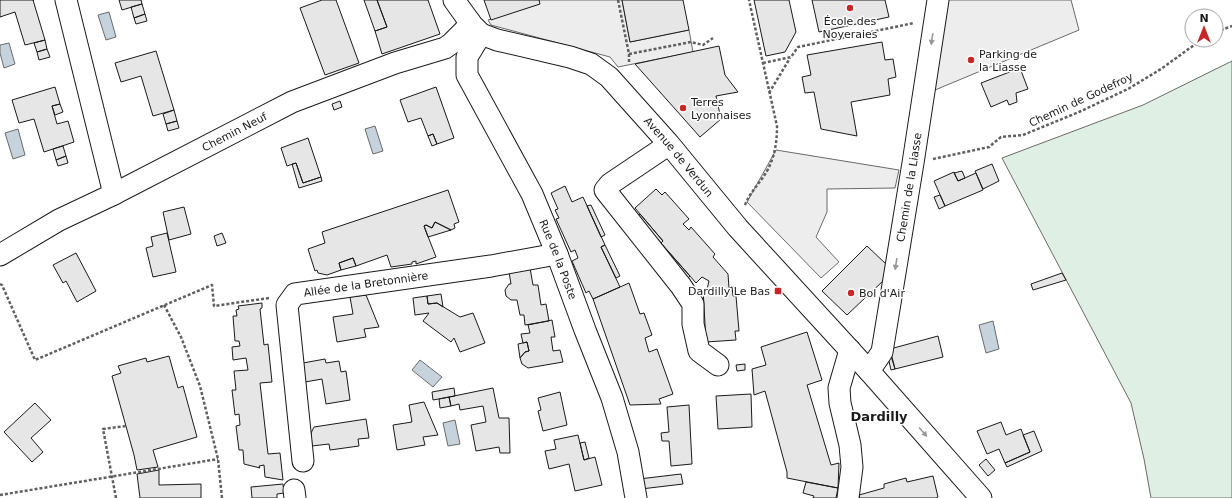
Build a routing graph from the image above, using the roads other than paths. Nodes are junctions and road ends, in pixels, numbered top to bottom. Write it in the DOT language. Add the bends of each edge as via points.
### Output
graph roads {
  1 [pos="66,0"];
  2 [pos="454,0"];
  3 [pos="938,0"];
  4 [pos="476,28"];
  5 [pos="467,58"];
  6 [pos="359,76"];
  7 [pos="662,149"];
  8 [pos="114,194"];
  9 [pos="557,254"];
  10 [pos="0,256"];
  11 [pos="850,350"];
  12 [pos="718,365"];
  13 [pos="869,371"];
  14 [pos="303,461"];
  15 [pos="636,498"];
  16 [pos="848,498"];
  17 [pos="981,498"];
  1 -- 8 [label="street"];
  2 -- 4 [label="street"];
  3 -- 13 [label="street, Chemin de la Liasse, one-way" via="882,352"];
  4 -- 5 [label="street"];
  4 -- 6 [label="street, Chemin Neuf" via="445,48"];
  4 -- 11 [label="street, Avenue de Verdun" via="496,40 591,64 609,77 669,144 738,228"];
  5 -- 6 [label="street, Chemin Neuf"];
  5 -- 9 [label="street, Rue de la Poste" via="467,75 532,194"];
  6 -- 8 [label="street, Chemin Neuf" via="292,102"];
  7 -- 12 [label="street" via="605,190 693,304 693,324 699,351"];
  8 -- 10 [label="street, Chemin Neuf" via="59,220"];
  9 -- 14 [label="street, Allée de la Bretonnière" via="295,294 287,305"];
  9 -- 15 [label="street, Rue de la Poste" via="612,398 628,452"];
  11 -- 13 [label="street, Avenue de Verdun"];
  11 -- 16 [label="street" via="839,388 852,467"];
  13 -- 17 [label="street, Avenue de Verdun, one-way"];
}
